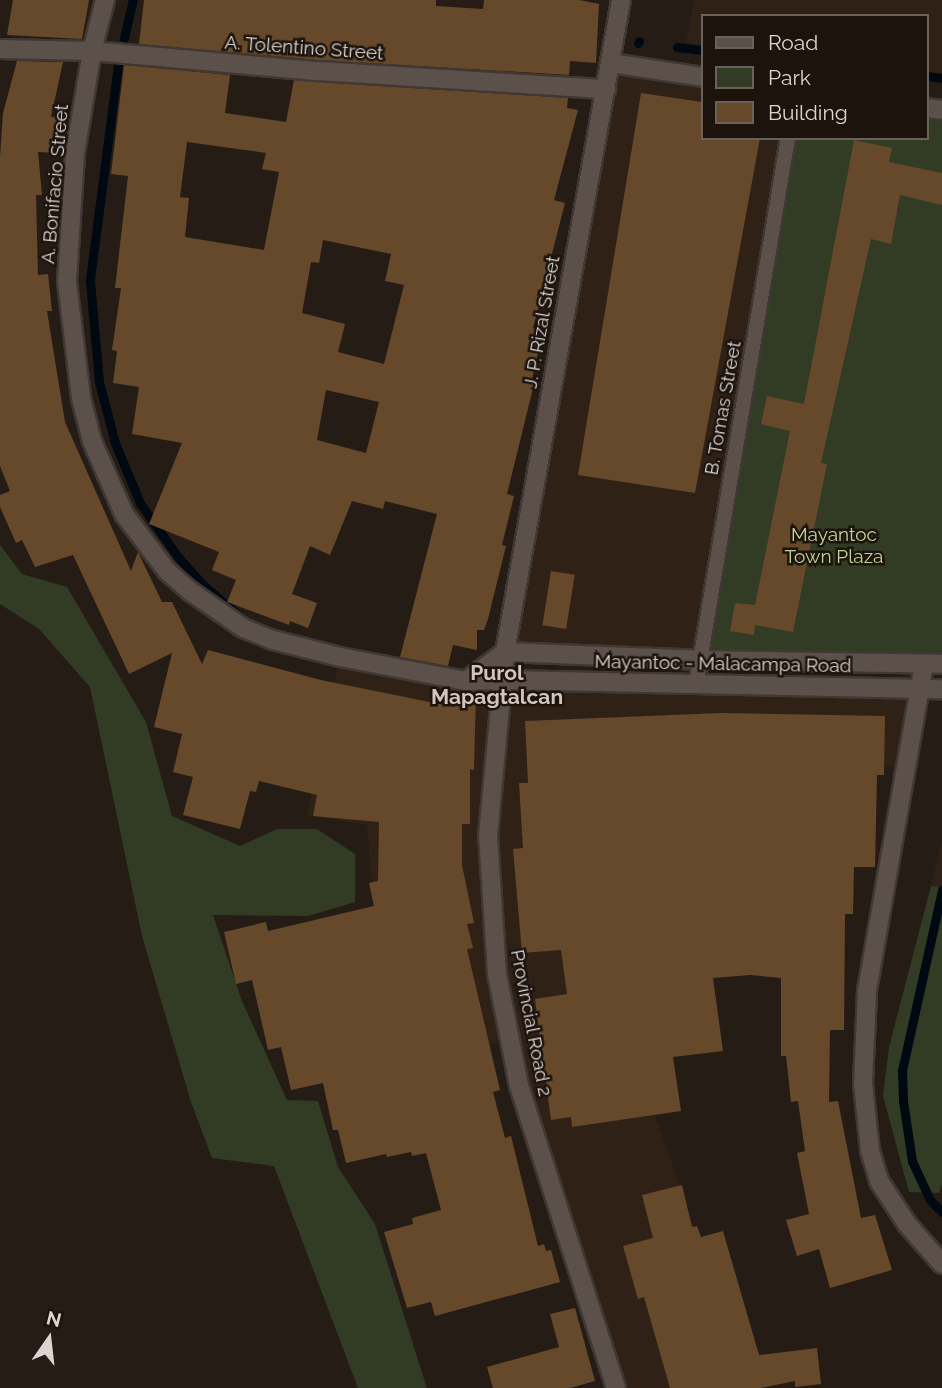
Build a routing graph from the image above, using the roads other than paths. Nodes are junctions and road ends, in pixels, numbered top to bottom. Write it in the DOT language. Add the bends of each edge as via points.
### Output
graph roads {
  1 [pos="105,0"];
  2 [pos="617,1"];
  3 [pos="0,49"];
  4 [pos="92,51"];
  5 [pos="611,63"];
  6 [pos="701,78"];
  7 [pos="606,89"];
  8 [pos="788,140"];
  9 [pos="505,652"];
  10 [pos="700,660"];
  11 [pos="933,664"];
  12 [pos="502,680"];
  13 [pos="467,681"];
  14 [pos="696,685"];
  15 [pos="922,688"];
  16 [pos="942,689"];
  17 [pos="942,1264"];
  18 [pos="616,1388"];
  1 -- 4 [label="street, A. Bonifacio Street"];
  2 -- 5 [label="street, J. P. Rizal Street"];
  3 -- 4 [label="street, A. Tolentino Street"];
  4 -- 7 [label="street, A. Tolentino Street"];
  4 -- 13 [label="street, A. Bonifacio Street" via="75,154 67,282 80,398 92,441 124,514 167,571 243,628 303,648"];
  5 -- 6 [label="street"];
  5 -- 7 [label="street, J. P. Rizal Street"];
  7 -- 9 [label="street, J. P. Rizal Street"];
  8 -- 10 [label="lane, B. Tomas Street"];
  9 -- 10 [label="street, Mayantoc - Malacampa Road"];
  9 -- 12 [label="street, Provincial Road 2"];
  9 -- 13 [label="street"];
  10 -- 11 [label="street, Mayantoc - Malacampa Road"];
  10 -- 14 [label="lane, B. Tomas Street"];
  11 -- 15 [label="street"];
  12 -- 13 [label="street, A. Bonifacio Street"];
  12 -- 14 [label="street, Mayantoc - Malacampa Road"];
  12 -- 18 [label="street, Provincial Road 2" via="488,836 503,1010 540,1159"];
  14 -- 15 [label="street, Mayantoc - Malacampa Road"];
  15 -- 16 [label="street, Mayantoc - Malacampa Road"];
  15 -- 17 [label="street" via="867,992 863,1084 870,1151 879,1181 906,1224"];
}
